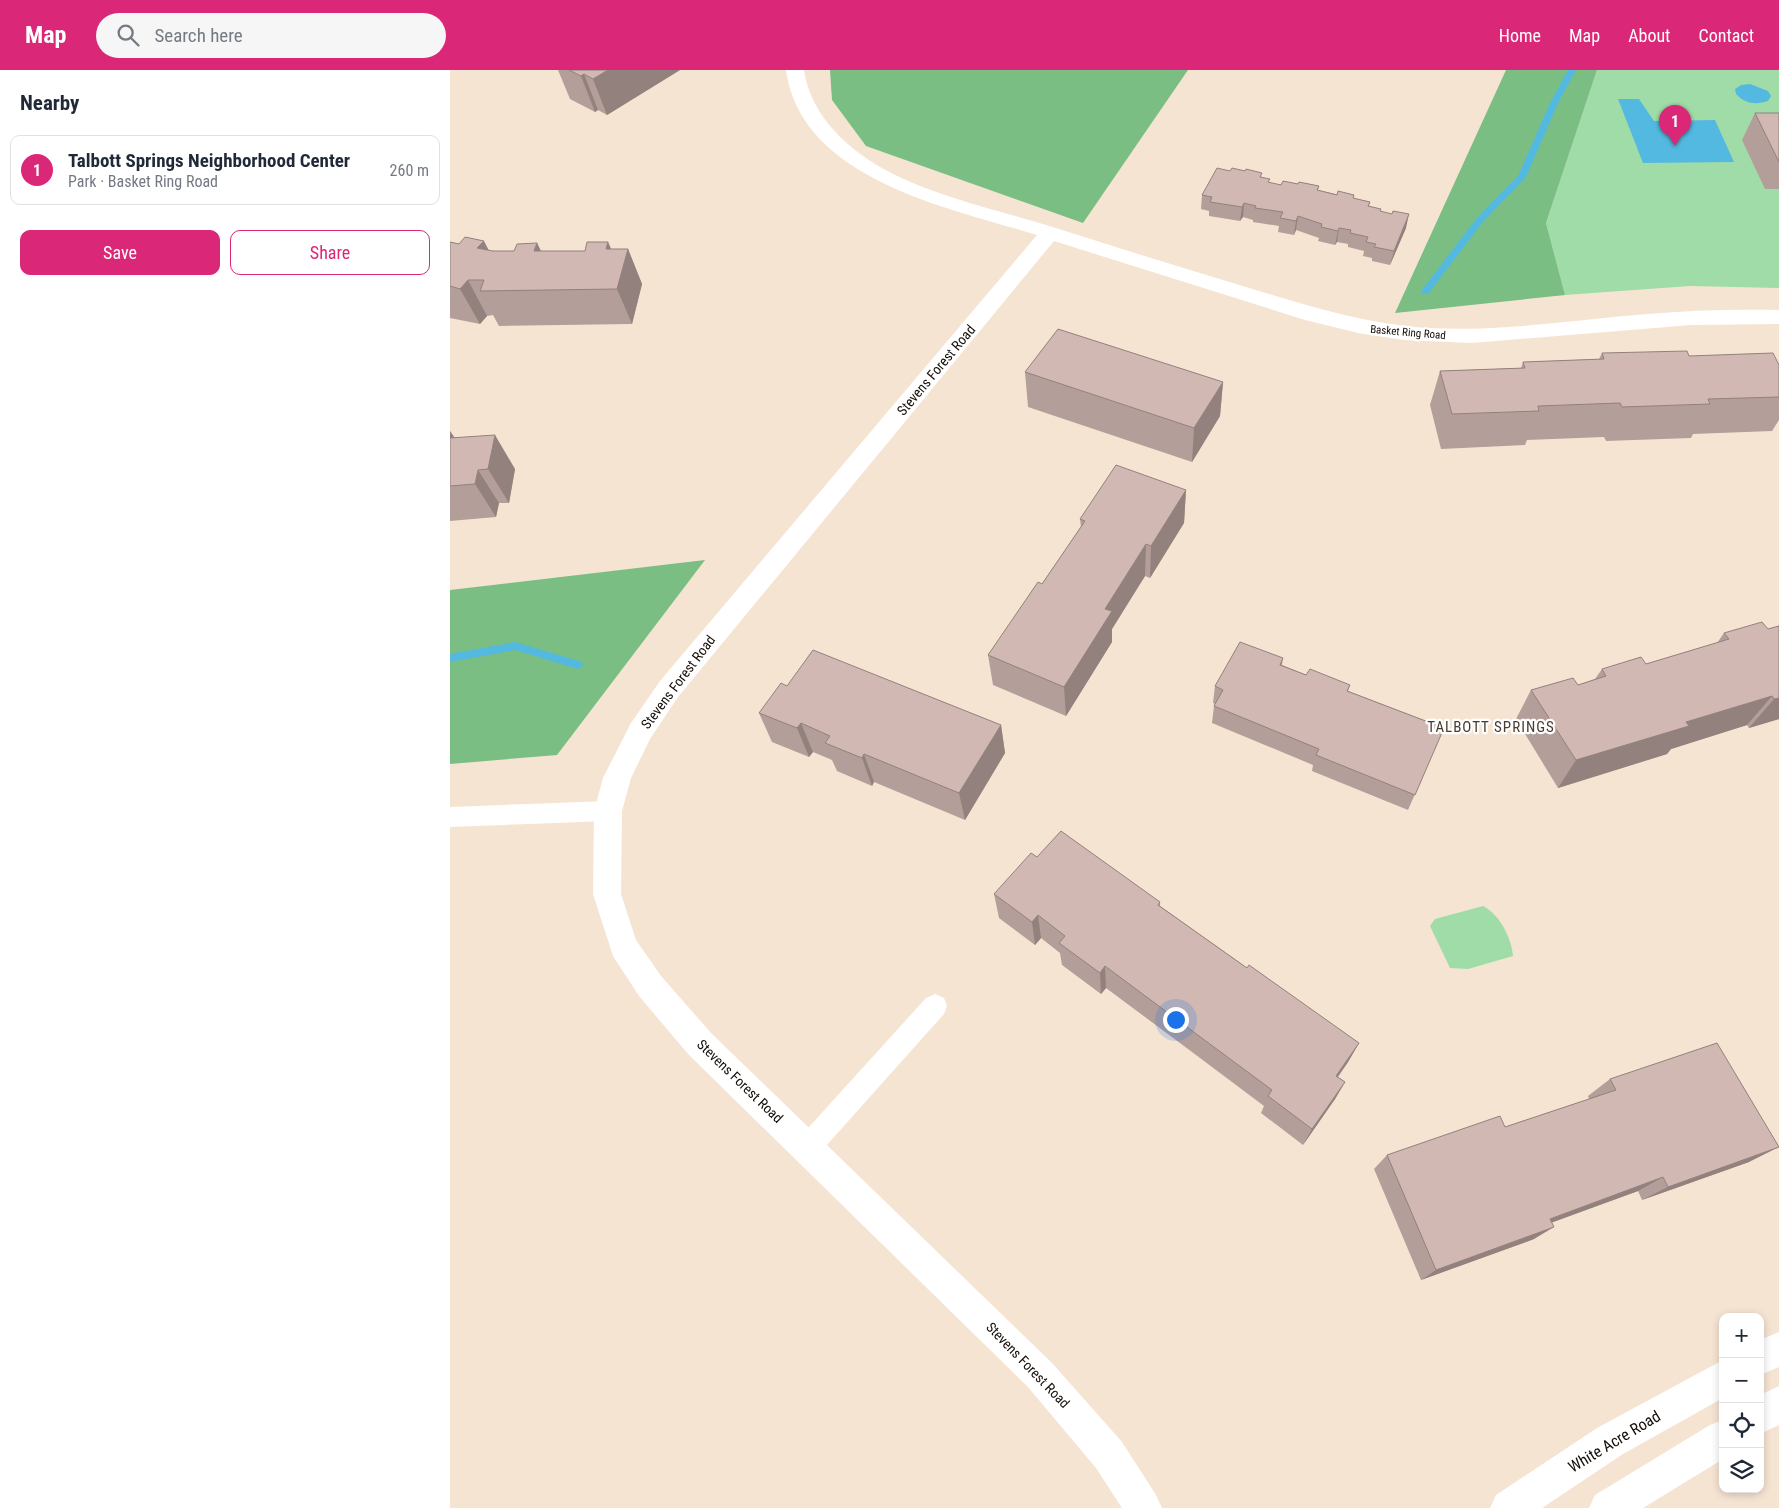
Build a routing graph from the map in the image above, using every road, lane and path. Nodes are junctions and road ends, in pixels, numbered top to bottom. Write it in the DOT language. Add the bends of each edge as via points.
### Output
graph roads {
  1 [pos="795,70"];
  2 [pos="1050,233"];
  3 [pos="1779,317"];
  4 [pos="608,811"];
  5 [pos="450,817"];
  6 [pos="935,1006"];
  7 [pos="808,1147"];
  8 [pos="1779,1348"];
  9 [pos="1764,1356"];
  10 [pos="1719,1380"];
  11 [pos="1779,1404"];
  12 [pos="1764,1413"];
  13 [pos="1719,1440"];
  14 [pos="1143,1508"];
  15 [pos="1509,1508"];
  16 [pos="1608,1508"];
  1 -- 2 [label="street" via="801,93 812,115 853,158 880,174"];
  2 -- 3 [label="street, Basket Ring Road" via="1310,314 1374,330 1480,335 1710,317"];
  2 -- 4 [label="street, Stevens Forest Road" via="669,689 640,731 617,778"];
  4 -- 5 [label="lane"];
  4 -- 7 [label="street, Stevens Forest Road" via="607,894 623,946 650,986 700,1044"];
  6 -- 7 [label="lane"];
  7 -- 14 [label="street, Stevens Forest Road" via="1040,1375 1109,1454"];
  8 -- 9 [label="street"];
  10 -- 15 [label="street, White Acre Road" via="1610,1441"];
  11 -- 12 [label="street"];
  13 -- 16 [label="street"];
}
